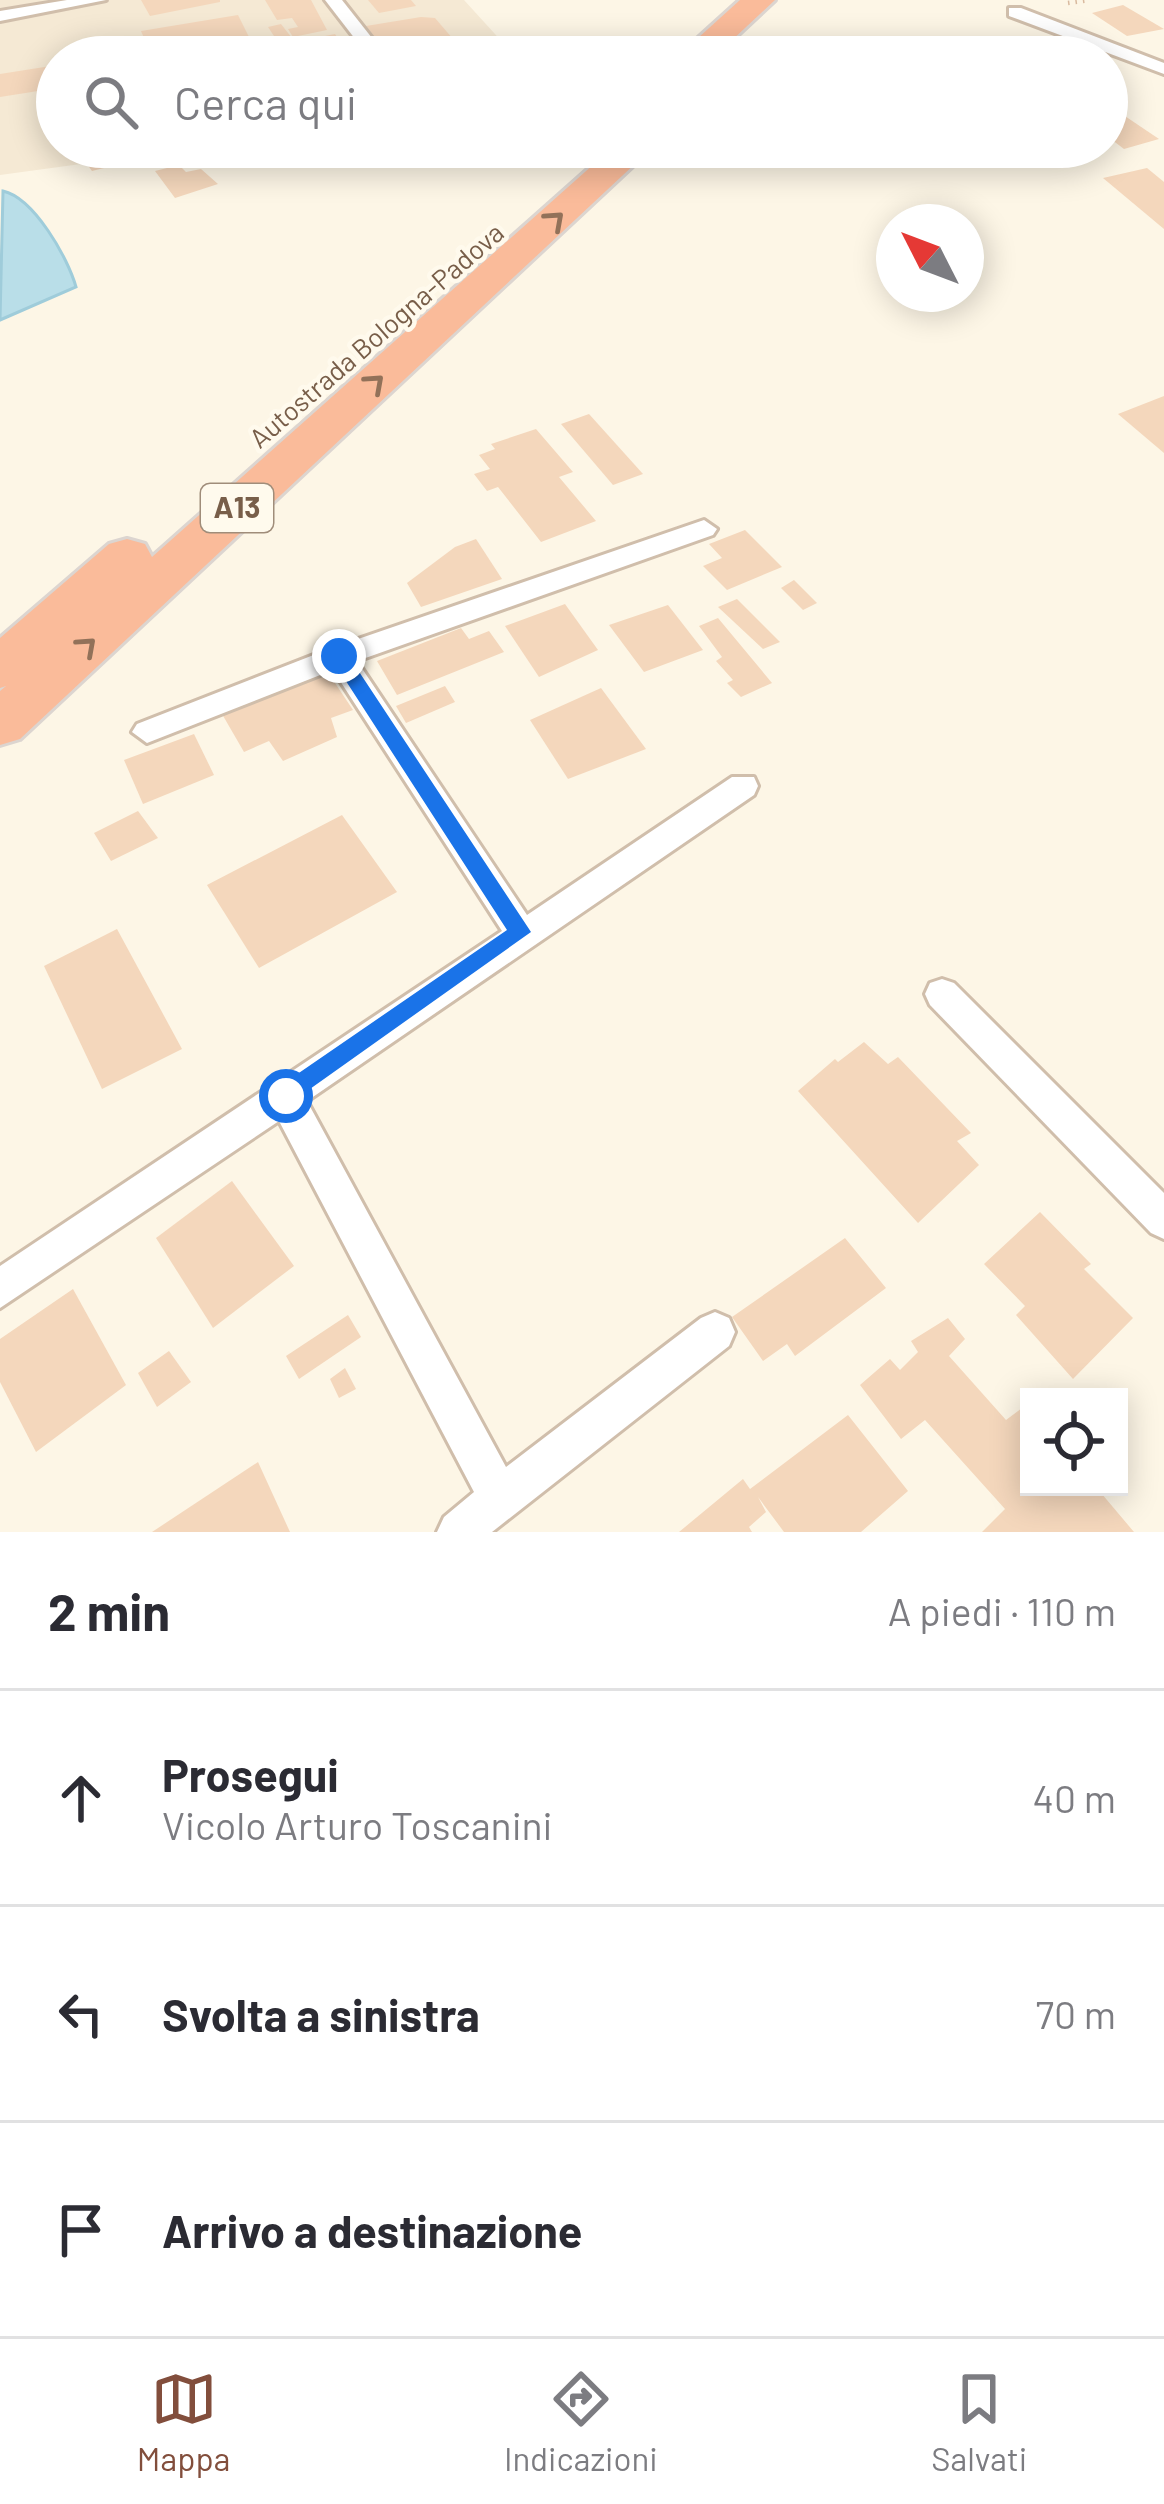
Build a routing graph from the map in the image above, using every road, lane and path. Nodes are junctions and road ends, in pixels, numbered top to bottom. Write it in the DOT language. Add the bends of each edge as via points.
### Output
graph roads {
  1 [pos="98,0"];
  2 [pos="333,0"];
  3 [pos="759,0"];
  4 [pos="796,0"];
  5 [pos="1015,11"];
  6 [pos="0,16"];
  7 [pos="361,36"];
  8 [pos="718,36"];
  9 [pos="757,36"];
  10 [pos="1079,36"];
  11 [pos="1128,55"];
  12 [pos="1164,69"];
  13 [pos="568,168"];
  14 [pos="611,168"];
  15 [pos="704,529"];
  16 [pos="339,656"];
  17 [pos="0,668"];
  18 [pos="0,724"];
  19 [pos="146,732"];
  20 [pos="742,786"];
  21 [pos="520,932"];
  22 [pos="942,994"];
  23 [pos="286,1096"];
  24 [pos="1164,1220"];
  25 [pos="0,1289"];
  26 [pos="715,1332"];
  27 [pos="500,1498"];
  28 [pos="458,1532"];
  1 -- 6 [label="street"];
  2 -- 7 [label="street"];
  3 -- 8 [label="highway"];
  4 -- 9 [label="highway"];
  5 -- 10 [label="street"];
  11 -- 12 [label="street"];
  13 -- 17 [label="highway, Autostrada Bologna-Padova"];
  18 -- 14 [label="highway, Autostrada Bologna-Padova / A13, one-way"];
  15 -- 16 [label="street"];
  16 -- 19 [label="street"];
  16 -- 21 [label="street"];
  20 -- 21 [label="street"];
  21 -- 23 [label="street"];
  22 -- 24 [label="street"];
  23 -- 25 [label="street"];
  23 -- 27 [label="street"];
  26 -- 27 [label="street"];
  27 -- 28 [label="street"];
}
